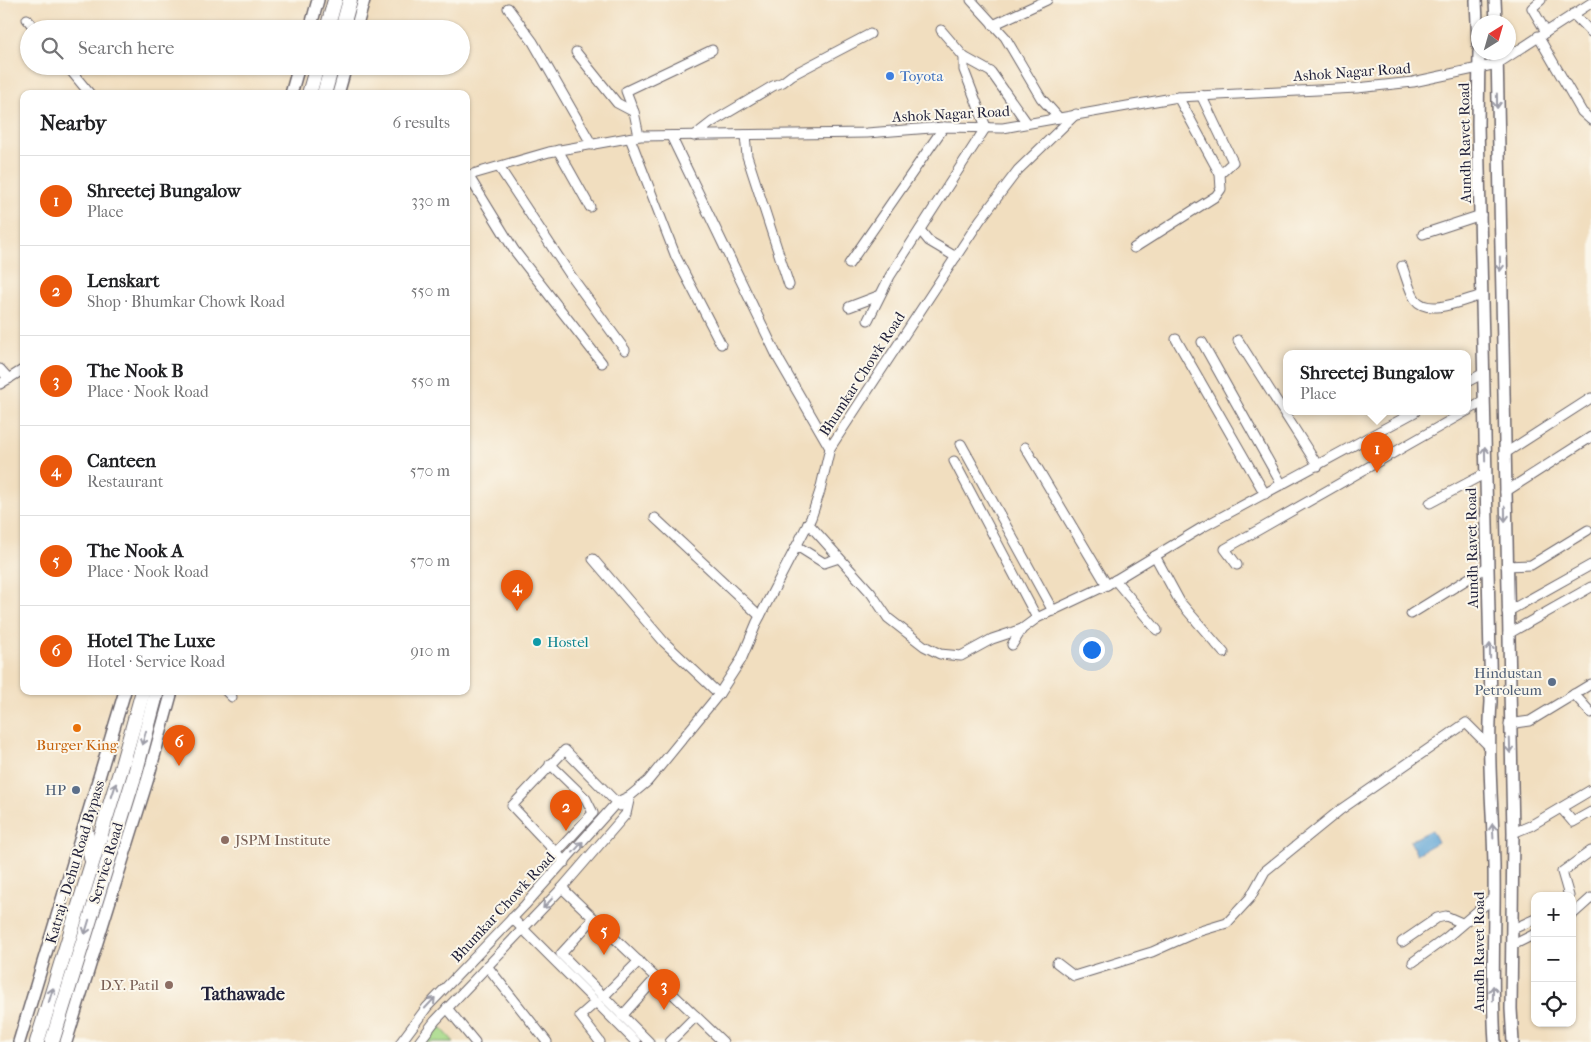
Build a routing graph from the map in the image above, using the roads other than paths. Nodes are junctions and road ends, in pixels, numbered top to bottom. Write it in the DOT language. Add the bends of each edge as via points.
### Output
graph roads {
  1 [pos="318,0"];
  2 [pos="335,0"];
  3 [pos="350,0"];
  4 [pos="364,0"];
  5 [pos="971,0"];
  6 [pos="1047,0"];
  7 [pos="1476,0"];
  8 [pos="1495,0"];
  9 [pos="1541,0"];
  10 [pos="1585,3"];
  11 [pos="508,8"];
  12 [pos="1573,14"];
  13 [pos="1477,15"];
  14 [pos="1496,15"];
  15 [pos="312,20"];
  16 [pos="329,20"];
  17 [pos="344,20"];
  18 [pos="358,20"];
  19 [pos="993,24"];
  20 [pos="942,30"];
  21 [pos="1591,32"];
  22 [pos="870,34"];
  23 [pos="1542,34"];
  24 [pos="1516,48"];
  25 [pos="712,50"];
  26 [pos="576,52"];
  27 [pos="964,57"];
  28 [pos="1479,60"];
  29 [pos="1493,60"];
  30 [pos="1497,60"];
  31 [pos="1479,68"];
  32 [pos="74,75"];
  33 [pos="296,75"];
  34 [pos="314,75"];
  35 [pos="329,75"];
  36 [pos="343,75"];
  37 [pos="87,90"];
  38 [pos="292,90"];
  39 [pos="310,90"];
  40 [pos="325,90"];
  41 [pos="339,90"];
  42 [pos="1201,95"];
  43 [pos="1178,97"];
  44 [pos="634,112"];
  45 [pos="1076,114"];
  46 [pos="1059,118"];
  47 [pos="1591,120"];
  48 [pos="1027,123"];
  49 [pos="944,127"];
  50 [pos="986,127"];
  51 [pos="744,135"];
  52 [pos="640,136"];
  53 [pos="671,136"];
  54 [pos="694,136"];
  55 [pos="630,138"];
  56 [pos="592,145"];
  57 [pos="558,150"];
  58 [pos="499,167"];
  59 [pos="470,174"];
  60 [pos="1220,174"];
  61 [pos="470,180"];
  62 [pos="590,207"];
  63 [pos="1480,215"];
  64 [pos="920,230"];
  65 [pos="1424,234"];
  66 [pos="1134,248"];
  67 [pos="956,257"];
  68 [pos="849,264"];
  69 [pos="1402,266"];
  70 [pos="789,285"];
  71 [pos="1482,295"];
  72 [pos="878,296"];
  73 [pos="849,307"];
  74 [pos="868,320"];
  75 [pos="1176,339"];
  76 [pos="1238,340"];
  77 [pos="1202,342"];
  78 [pos="721,344"];
  79 [pos="625,350"];
  80 [pos="602,363"];
  81 [pos="0,369"];
  82 [pos="20,371"];
  83 [pos="1484,373"];
  84 [pos="9,379"];
  85 [pos="1471,380"];
  86 [pos="0,384"];
  87 [pos="1591,398"];
  88 [pos="1484,401"];
  89 [pos="1471,408"];
  90 [pos="1283,411"];
  91 [pos="1286,415"];
  92 [pos="1410,415"];
  93 [pos="1459,415"];
  94 [pos="1591,437"];
  95 [pos="961,444"];
  96 [pos="1025,447"];
  97 [pos="830,448"];
  98 [pos="1504,454"];
  99 [pos="954,461"];
  100 [pos="1318,466"];
  101 [pos="1486,473"];
  102 [pos="1282,486"];
  103 [pos="1505,492"];
  104 [pos="1265,494"];
  105 [pos="1430,503"];
  106 [pos="656,518"];
  107 [pos="808,523"];
  108 [pos="1588,530"];
  109 [pos="797,546"];
  110 [pos="1154,556"];
  111 [pos="839,558"];
  112 [pos="593,560"];
  113 [pos="1236,565"];
  114 [pos="1591,565"];
  115 [pos="1506,566"];
  116 [pos="1487,567"];
  117 [pos="1111,582"];
  118 [pos="1591,587"];
  119 [pos="1053,611"];
  120 [pos="1507,612"];
  121 [pos="1411,614"];
  122 [pos="760,616"];
  123 [pos="1037,618"];
  124 [pos="1022,629"];
  125 [pos="1157,630"];
  126 [pos="1508,634"];
  127 [pos="1012,645"];
  128 [pos="1224,653"];
  129 [pos="1591,684"];
  130 [pos="719,694"];
  131 [pos="1574,694"];
  132 [pos="124,695"];
  133 [pos="142,695"];
  134 [pos="157,695"];
  135 [pos="171,695"];
  136 [pos="1591,713"];
  137 [pos="1509,724"];
  138 [pos="1488,745"];
  139 [pos="550,764"];
  140 [pos="1591,790"];
  141 [pos="630,796"];
  142 [pos="618,802"];
  143 [pos="1561,808"];
  144 [pos="1591,812"];
  145 [pos="626,814"];
  146 [pos="85,827"];
  147 [pos="1513,833"];
  148 [pos="1591,851"];
  149 [pos="556,853"];
  150 [pos="91,861"];
  151 [pos="565,862"];
  152 [pos="562,888"];
  153 [pos="1568,892"];
  154 [pos="1494,897"];
  155 [pos="1591,898"];
  156 [pos="1576,908"];
  157 [pos="512,918"];
  158 [pos="594,918"];
  159 [pos="1531,921"];
  160 [pos="1462,923"];
  161 [pos="524,929"];
  162 [pos="1513,929"];
  163 [pos="1531,936"];
  164 [pos="1402,942"];
  165 [pos="1513,945"];
  166 [pos="639,961"];
  167 [pos="1413,962"];
  168 [pos="1057,963"];
  169 [pos="487,966"];
  170 [pos="656,978"];
  171 [pos="600,1000"];
  172 [pos="447,1008"];
  173 [pos="622,1016"];
  174 [pos="696,1016"];
  175 [pos="716,1040"];
  176 [pos="19,1042"];
  177 [pos="37,1042"];
  178 [pos="52,1042"];
  179 [pos="66,1042"];
  180 [pos="401,1042"];
  181 [pos="419,1042"];
  182 [pos="475,1042"];
  183 [pos="547,1042"];
  184 [pos="600,1042"];
  185 [pos="636,1042"];
  186 [pos="649,1042"];
  187 [pos="670,1042"];
  188 [pos="1495,1042"];
  189 [pos="1513,1042"];
  1 -- 15 [label="main road"];
  2 -- 16 [label="highway"];
  3 -- 17 [label="highway"];
  4 -- 18 [label="main road"];
  5 -- 19 [label="street"];
  6 -- 19 [label="street"];
  7 -- 13 [label="main road"];
  8 -- 14 [label="main road"];
  9 -- 23 [label="street" via="1532,8"];
  10 -- 12 [label="street"];
  11 -- 56 [label="street" via="533,42"];
  12 -- 21 [label="street"];
  12 -- 23 [label="street"];
  19 -- 46 [label="street" via="1024,67 1041,98"];
  20 -- 27 [label="street"];
  22 -- 54 [label="street" via="773,86"];
  23 -- 24 [label="street"];
  23 -- 47 [label="street" via="1582,112"];
  25 -- 44 [label="street" via="626,91"];
  26 -- 44 [label="street" via="617,103"];
  27 -- 48 [label="street" via="991,72"];
  27 -- 50 [label="street" via="964,70"];
  28 -- 31 [label="main road, Aundh Ravet Road"];
  29 -- 31 [label="street, Ashok Nagar Road"];
  30 -- 98 [label="main road, one-way"];
  31 -- 42 [label="street, Ashok Nagar Road" via="1412,82 1357,88"];
  31 -- 63 [label="main road, Aundh Ravet Road"];
  32 -- 37 [label="street"];
  33 -- 38 [label="main road"];
  34 -- 39 [label="highway"];
  35 -- 40 [label="highway"];
  36 -- 41 [label="main road"];
  42 -- 43 [label="street, Ashok Nagar Road"];
  42 -- 60 [label="street" via="1234,162"];
  43 -- 45 [label="street, Ashok Nagar Road"];
  43 -- 60 [label="street"];
  44 -- 52 [label="street"];
  45 -- 46 [label="street, Ashok Nagar Road"];
  45 -- 67 [label="street, Bhumkar Chowk Road" via="1018,170"];
  46 -- 48 [label="street, Ashok Nagar Road"];
  48 -- 50 [label="street, Ashok Nagar Road" via="1003,128"];
  49 -- 50 [label="street, Ashok Nagar Road"];
  49 -- 51 [label="street, Ashok Nagar Road" via="867,133"];
  49 -- 68 [label="street"];
  50 -- 64 [label="street"];
  51 -- 54 [label="street, Ashok Nagar Road"];
  51 -- 70 [label="street" via="747,156"];
  52 -- 53 [label="street, Ashok Nagar Road"];
  52 -- 55 [label="street, Ashok Nagar Road"];
  53 -- 54 [label="street, Ashok Nagar Road"];
  53 -- 97 [label="street" via="779,360"];
  55 -- 56 [label="street, Ashok Nagar Road"];
  55 -- 78 [label="street" via="676,257"];
  56 -- 57 [label="street, Ashok Nagar Road"];
  57 -- 58 [label="street, Ashok Nagar Road"];
  57 -- 62 [label="street"];
  58 -- 59 [label="street, Ashok Nagar Road"];
  58 -- 79 [label="street" via="571,276"];
  60 -- 66 [label="street" via="1222,185 1216,196"];
  61 -- 80 [label="street" via="514,250"];
  63 -- 65 [label="street"];
  63 -- 71 [label="main road, Aundh Ravet Road"];
  64 -- 67 [label="street" via="929,240"];
  64 -- 72 [label="street"];
  67 -- 97 [label="street, Bhumkar Chowk Road"];
  69 -- 71 [label="street" via="1415,298 1423,306 1434,307"];
  71 -- 83 [label="main road, Aundh Ravet Road"];
  72 -- 73 [label="street"];
  72 -- 74 [label="street"];
  75 -- 104 [label="street"];
  76 -- 90 [label="street"];
  77 -- 102 [label="street"];
  81 -- 84 [label="street"];
  82 -- 84 [label="street"];
  83 -- 85 [label="street"];
  83 -- 88 [label="main road, Aundh Ravet Road"];
  84 -- 86 [label="street"];
  87 -- 98 [label="street"];
  88 -- 89 [label="street"];
  101 -- 88 [label="main road, Aundh Ravet Road, one-way"];
  91 -- 100 [label="street"];
  92 -- 100 [label="street"];
  93 -- 113 [label="street" via="1225,548"];
  94 -- 103 [label="street"];
  95 -- 119 [label="street"];
  96 -- 117 [label="street"];
  97 -- 107 [label="street, Bhumkar Chowk Road" via="820,491"];
  98 -- 103 [label="main road"];
  99 -- 123 [label="street"];
  100 -- 102 [label="street"];
  101 -- 105 [label="street"];
  101 -- 116 [label="main road, Aundh Ravet Road"];
  102 -- 104 [label="street"];
  103 -- 115 [label="main road, one-way"];
  104 -- 110 [label="street"];
  106 -- 122 [label="street"];
  107 -- 109 [label="street, Bhumkar Chowk Road"];
  107 -- 111 [label="street"];
  108 -- 115 [label="street" via="1531,565"];
  109 -- 111 [label="street" via="824,563"];
  109 -- 122 [label="street, Bhumkar Chowk Road"];
  110 -- 117 [label="street"];
  110 -- 128 [label="street" via="1180,602"];
  111 -- 124 [label="street" via="888,618 924,646 940,654 961,656 992,638"];
  112 -- 130 [label="street" via="664,642"];
  114 -- 120 [label="street"];
  115 -- 120 [label="main road"];
  116 -- 121 [label="street"];
  138 -- 116 [label="main road, Aundh Ravet Road, one-way" via="1491,702"];
  117 -- 119 [label="street"];
  117 -- 125 [label="street"];
  118 -- 126 [label="street"];
  119 -- 123 [label="street"];
  120 -- 126 [label="main road"];
  122 -- 130 [label="street, Bhumkar Chowk Road" via="742,660"];
  123 -- 124 [label="street"];
  124 -- 127 [label="street"];
  126 -- 137 [label="main road"];
  129 -- 131 [label="street"];
  130 -- 141 [label="street, Bhumkar Chowk Road" via="648,781"];
  131 -- 136 [label="street"];
  131 -- 137 [label="street" via="1530,721"];
  132 -- 146 [label="main road, Service Road"];
  150 -- 133 [label="highway, Katraj - Dehu Road Bypass, one-way"];
  134 -- 178 [label="highway, Katraj - Dehu Road Bypass, one-way"];
  135 -- 179 [label="main road, Service Road"];
  137 -- 147 [label="main road, one-way"];
  154 -- 138 [label="main road, Aundh Ravet Road, one-way"];
  138 -- 168 [label="street" via="1466,722 1340,810 1265,871 1250,898 1226,924 1079,975 1074,976"];
  139 -- 142 [label="street" via="565,750"];
  139 -- 149 [label="street" via="586,799 593,813"];
  139 -- 149 [label="street" via="512,806"];
  140 -- 143 [label="street"];
  141 -- 142 [label="street, Bhumkar Chowk Road"];
  141 -- 145 [label="street, Bhumkar Chowk Road"];
  142 -- 145 [label="street"];
  151 -- 142 [label="street, Bhumkar Chowk Road, one-way"];
  143 -- 144 [label="street" via="1573,822"];
  143 -- 147 [label="street"];
  145 -- 152 [label="street, Bhumkar Chowk Road"];
  146 -- 150 [label="highway"];
  146 -- 176 [label="main road, Service Road"];
  147 -- 162 [label="main road"];
  148 -- 153 [label="street" via="1562,872"];
  149 -- 151 [label="street"];
  177 -- 150 [label="highway, Katraj - Dehu Road Bypass, one-way"];
  151 -- 157 [label="street, Bhumkar Chowk Road"];
  152 -- 158 [label="street"];
  152 -- 161 [label="street, Bhumkar Chowk Road, one-way"];
  154 -- 160 [label="street"];
  188 -- 154 [label="main road, Aundh Ravet Road, one-way"];
  155 -- 156 [label="street"];
  157 -- 161 [label="street"];
  180 -- 157 [label="street, Bhumkar Chowk Road, one-way" via="426,1007"];
  158 -- 166 [label="street"];
  158 -- 171 [label="street" via="561,954"];
  159 -- 162 [label="street"];
  160 -- 164 [label="street" via="1446,916 1437,918"];
  160 -- 167 [label="street"];
  161 -- 169 [label="street, Bhumkar Chowk Road"];
  161 -- 171 [label="street"];
  162 -- 165 [label="main road"];
  163 -- 165 [label="street"];
  165 -- 189 [label="main road"];
  166 -- 170 [label="street"];
  166 -- 171 [label="street"];
  169 -- 172 [label="street, Bhumkar Chowk Road"];
  169 -- 183 [label="street"];
  170 -- 173 [label="street"];
  170 -- 174 [label="street"];
  171 -- 173 [label="street"];
  171 -- 184 [label="street" via="580,1016"];
  171 -- 185 [label="street"];
  172 -- 181 [label="street, Bhumkar Chowk Road"];
  172 -- 182 [label="street"];
  173 -- 186 [label="street"];
  174 -- 175 [label="street"];
  174 -- 187 [label="street"];
}
